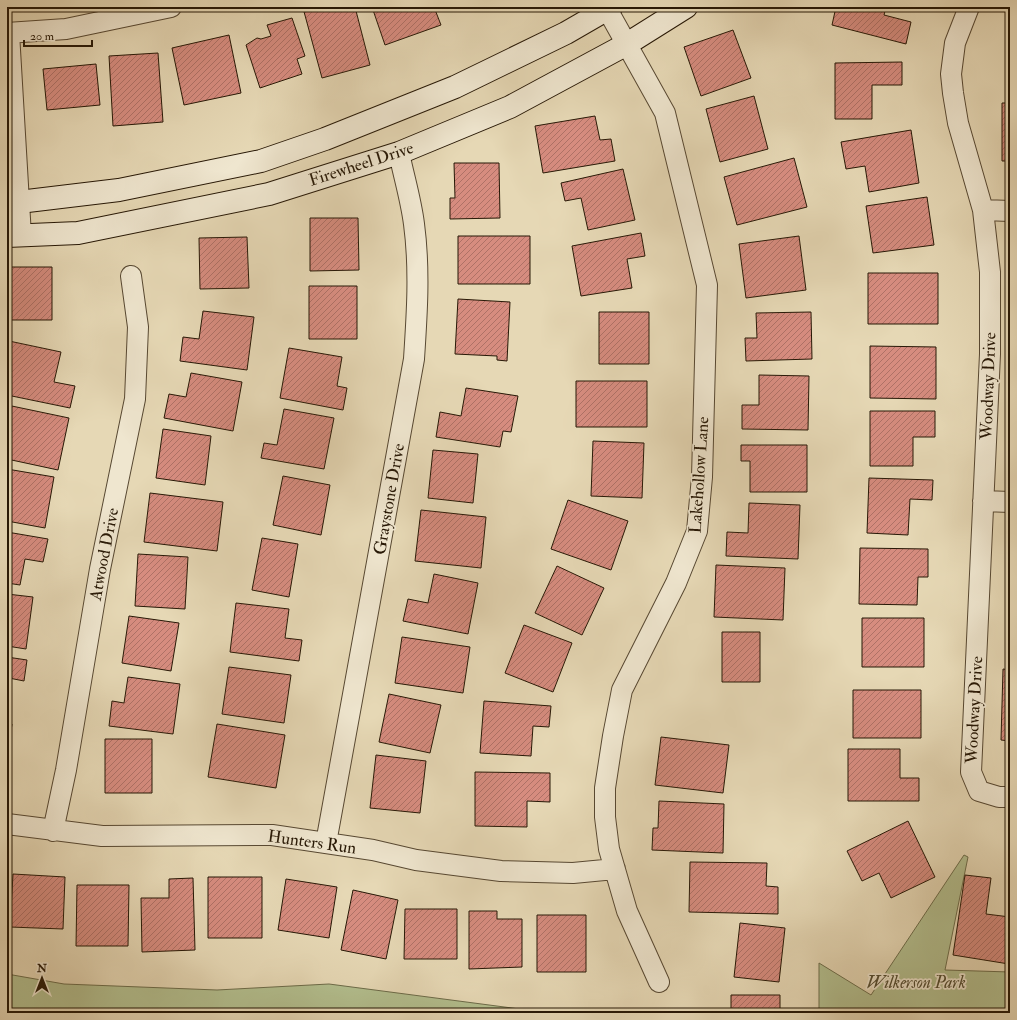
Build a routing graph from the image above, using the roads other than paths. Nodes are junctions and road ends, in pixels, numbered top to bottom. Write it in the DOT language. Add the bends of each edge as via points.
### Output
graph roads {
  1 [pos="171,7"];
  2 [pos="686,7"];
  3 [pos="969,7"];
  4 [pos="609,8"];
  5 [pos="8,33"];
  6 [pos="628,44"];
  7 [pos="399,153"];
  8 [pos="13,202"];
  9 [pos="983,210"];
  10 [pos="1010,211"];
  11 [pos="14,236"];
  12 [pos="131,276"];
  13 [pos="983,501"];
  14 [pos="1010,502"];
  15 [pos="1010,797"];
  16 [pos="7,824"];
  17 [pos="53,831"];
  18 [pos="326,843"];
  19 [pos="615,869"];
  20 [pos="659,982"];
  1 -- 5 [label="street" via="66,28"];
  2 -- 6 [label="street, Firewheel Drive"];
  3 -- 9 [label="street, Woodway Drive" via="955,43 951,74 958,123"];
  4 -- 6 [label="street, Lakehollow Lane"];
  4 -- 8 [label="street, Firewheel Drive" via="566,33 455,87 325,139 261,161 119,190"];
  5 -- 8 [label="street"];
  6 -- 7 [label="street, Firewheel Drive" via="510,107"];
  6 -- 19 [label="street, Lakehollow Lane" via="665,113 706,285 702,477 697,531 676,583 622,690 605,788 605,817 609,849"];
  7 -- 11 [label="street, Firewheel Drive" via="268,194 78,233"];
  7 -- 18 [label="street, Graystone Drive" via="410,201 416,247 417,310 414,359"];
  8 -- 11 [label="street"];
  9 -- 10 [label="street"];
  9 -- 13 [label="street, Woodway Drive" via="990,272 990,354"];
  12 -- 17 [label="street, Atwood Drive" via="138,327 135,399 100,569 66,770"];
  13 -- 14 [label="street"];
  13 -- 15 [label="street, Woodway Drive" via="971,772 979,792"];
  16 -- 17 [label="street, Hunters Run"];
  17 -- 18 [label="street, Hunters Run" via="102,836 272,835"];
  18 -- 19 [label="street, Hunters Run" via="416,860 500,871 573,873"];
  19 -- 20 [label="street, Lakehollow Lane" via="627,910"];
}
